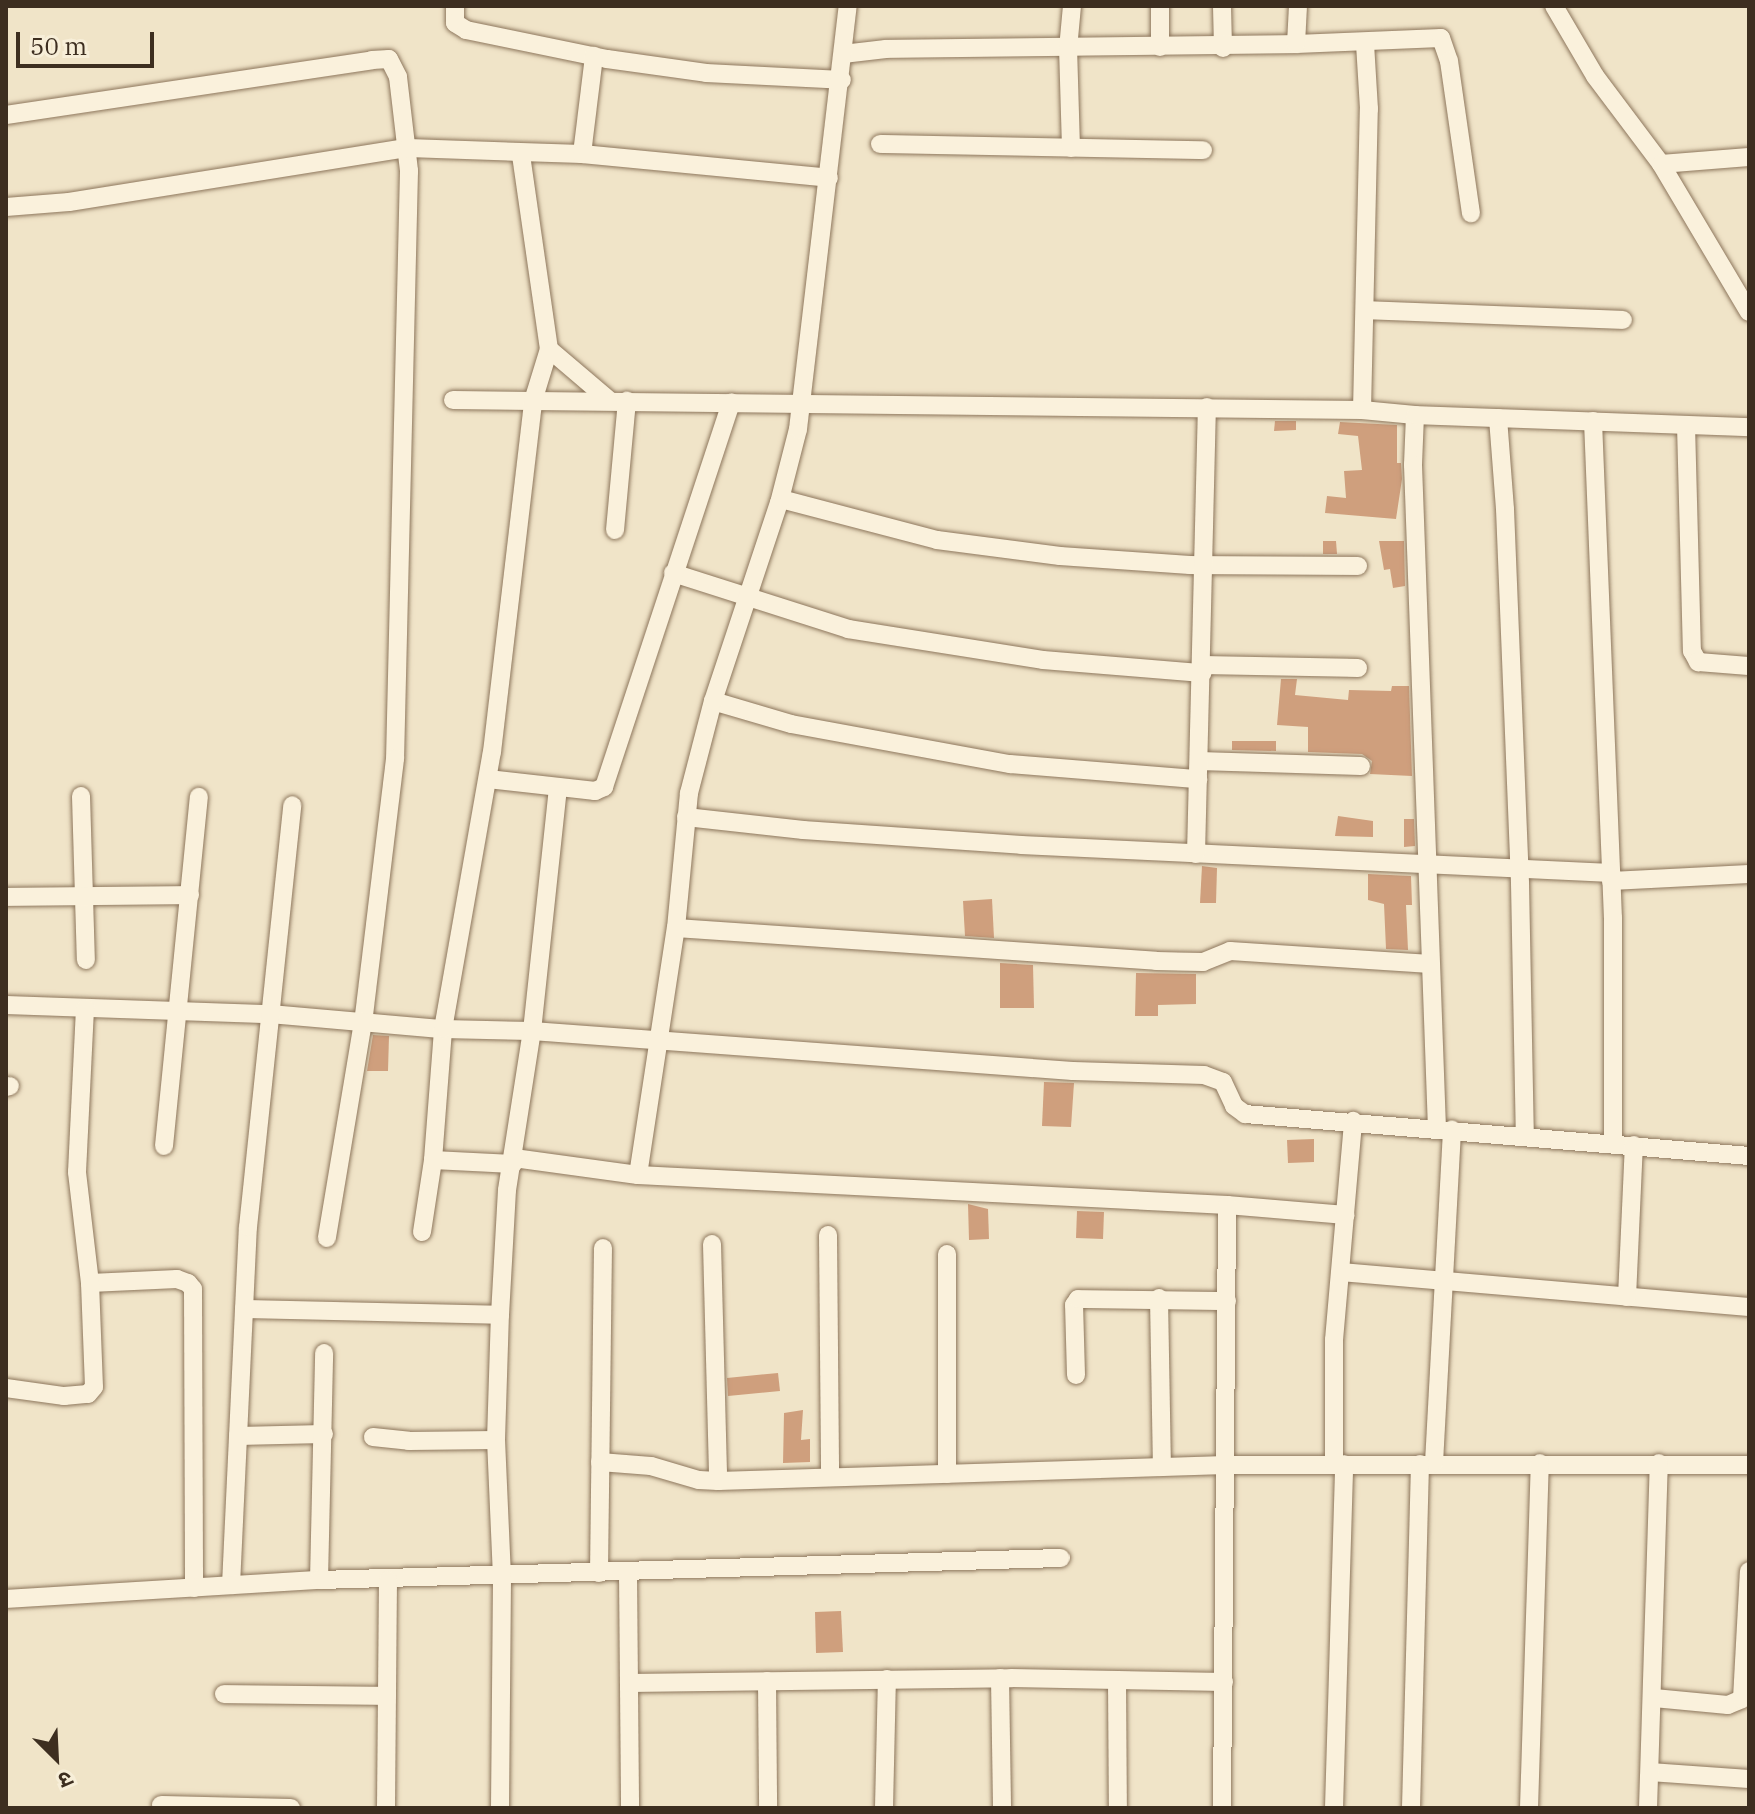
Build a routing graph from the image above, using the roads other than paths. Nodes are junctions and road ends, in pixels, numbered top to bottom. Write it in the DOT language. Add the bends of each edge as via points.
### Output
graph roads {
  1 [pos="455,6"];
  2 [pos="848,6"];
  3 [pos="1072,6"];
  4 [pos="1160,6"];
  5 [pos="1222,6"];
  6 [pos="1298,6"];
  7 [pos="1554,6"];
  8 [pos="1365,43"];
  9 [pos="1296,44"];
  10 [pos="1160,47"];
  11 [pos="1223,48"];
  12 [pos="1068,49"];
  13 [pos="843,54"];
  14 [pos="594,56"];
  15 [pos="842,80"];
  16 [pos="6,115"];
  17 [pos="880,144"];
  18 [pos="408,148"];
  19 [pos="1071,148"];
  20 [pos="1203,150"];
  21 [pos="582,154"];
  22 [pos="521,155"];
  23 [pos="1749,157"];
  24 [pos="1661,164"];
  25 [pos="829,178"];
  26 [pos="6,207"];
  27 [pos="1471,213"];
  28 [pos="1365,310"];
  29 [pos="1749,312"];
  30 [pos="1623,320"];
  31 [pos="549,349"];
  32 [pos="453,400"];
  33 [pos="533,401"];
  34 [pos="618,401"];
  35 [pos="731,402"];
  36 [pos="801,404"];
  37 [pos="1207,407"];
  38 [pos="1362,410"];
  39 [pos="1415,415"];
  40 [pos="1498,418"];
  41 [pos="1593,421"];
  42 [pos="1686,425"];
  43 [pos="1749,427"];
  44 [pos="781,499"];
  45 [pos="615,530"];
  46 [pos="1205,565"];
  47 [pos="1358,566"];
  48 [pos="673,573"];
  49 [pos="749,598"];
  50 [pos="1749,666"];
  51 [pos="1358,668"];
  52 [pos="1202,669"];
  53 [pos="713,701"];
  54 [pos="1361,766"];
  55 [pos="1198,770"];
  56 [pos="488,779"];
  57 [pos="558,788"];
  58 [pos="81,796"];
  59 [pos="199,797"];
  60 [pos="292,805"];
  61 [pos="686,817"];
  62 [pos="1196,854"];
  63 [pos="1427,865"];
  64 [pos="1519,870"];
  65 [pos="1749,874"];
  66 [pos="1611,877"];
  67 [pos="84,895"];
  68 [pos="190,895"];
  69 [pos="6,897"];
  70 [pos="676,928"];
  71 [pos="86,960"];
  72 [pos="1431,964"];
  73 [pos="6,1005"];
  74 [pos="85,1008"];
  75 [pos="179,1011"];
  76 [pos="270,1014"];
  77 [pos="363,1022"];
  78 [pos="443,1029"];
  79 [pos="532,1031"];
  80 [pos="660,1041"];
  81 [pos="1353,1121"];
  82 [pos="1444,1128"];
  83 [pos="1525,1136"];
  84 [pos="1613,1143"];
  85 [pos="1634,1145"];
  86 [pos="164,1146"];
  87 [pos="1749,1156"];
  88 [pos="433,1160"];
  89 [pos="513,1161"];
  90 [pos="638,1175"];
  91 [pos="1227,1205"];
  92 [pos="1346,1215"];
  93 [pos="422,1232"];
  94 [pos="828,1235"];
  95 [pos="327,1238"];
  96 [pos="712,1244"];
  97 [pos="603,1248"];
  98 [pos="947,1254"];
  99 [pos="1341,1272"];
  100 [pos="1442,1281"];
  101 [pos="90,1283"];
  102 [pos="1627,1297"];
  103 [pos="1159,1298"];
  104 [pos="1227,1301"];
  105 [pos="1749,1307"];
  106 [pos="244,1309"];
  107 [pos="500,1315"];
  108 [pos="324,1353"];
  109 [pos="1076,1375"];
  110 [pos="6,1388"];
  111 [pos="324,1434"];
  112 [pos="238,1436"];
  113 [pos="373,1437"];
  114 [pos="496,1440"];
  115 [pos="600,1462"];
  116 [pos="1540,1463"];
  117 [pos="1659,1463"];
  118 [pos="1339,1464"];
  119 [pos="1427,1464"];
  120 [pos="1226,1465"];
  121 [pos="1749,1465"];
  122 [pos="1162,1467"];
  123 [pos="947,1474"];
  124 [pos="830,1477"];
  125 [pos="718,1481"];
  126 [pos="1061,1558"];
  127 [pos="1749,1571"];
  128 [pos="628,1572"];
  129 [pos="599,1573"];
  130 [pos="502,1577"];
  131 [pos="319,1580"];
  132 [pos="388,1580"];
  133 [pos="231,1585"];
  134 [pos="194,1588"];
  135 [pos="6,1599"];
  136 [pos="1000,1678"];
  137 [pos="887,1679"];
  138 [pos="1117,1680"];
  139 [pos="767,1681"];
  140 [pos="1224,1682"];
  141 [pos="629,1683"];
  142 [pos="224,1694"];
  143 [pos="387,1696"];
  144 [pos="1654,1698"];
  145 [pos="1650,1772"];
  146 [pos="1749,1779"];
  147 [pos="161,1805"];
  148 [pos="291,1808"];
  149 [pos="386,1808"];
  150 [pos="500,1808"];
  151 [pos="630,1808"];
  152 [pos="768,1808"];
  153 [pos="884,1808"];
  154 [pos="1002,1808"];
  155 [pos="1118,1808"];
  156 [pos="1222,1808"];
  157 [pos="1334,1808"];
  158 [pos="1411,1808"];
  159 [pos="1529,1808"];
  160 [pos="1648,1808"];
  1 -- 14 [label="street" via="455,23 466,30"];
  2 -- 13 [label="street"];
  3 -- 12 [label="street"];
  4 -- 10 [label="street"];
  5 -- 11 [label="street"];
  6 -- 9 [label="street"];
  7 -- 24 [label="street" via="1595,76"];
  8 -- 9 [label="street"];
  8 -- 27 [label="street" via="1434,36 1445,44"];
  8 -- 28 [label="street"];
  9 -- 11 [label="street"];
  10 -- 11 [label="street"];
  10 -- 12 [label="street"];
  12 -- 13 [label="street" via="886,49"];
  12 -- 19 [label="street"];
  13 -- 15 [label="street"];
  14 -- 15 [label="street" via="706,73"];
  14 -- 21 [label="street"];
  15 -- 25 [label="street"];
  16 -- 18 [label="street" via="389,59 398,77"];
  17 -- 19 [label="street"];
  18 -- 22 [label="street"];
  18 -- 26 [label="street"];
  18 -- 77 [label="street" via="395,759"];
  19 -- 20 [label="street"];
  21 -- 22 [label="street"];
  21 -- 25 [label="street"];
  22 -- 31 [label="street"];
  23 -- 24 [label="street"];
  24 -- 29 [label="street"];
  25 -- 36 [label="street"];
  28 -- 30 [label="street"];
  28 -- 38 [label="street"];
  31 -- 33 [label="street"];
  31 -- 34 [label="street"];
  32 -- 33 [label="street"];
  33 -- 34 [label="street"];
  33 -- 56 [label="street"];
  34 -- 35 [label="street"];
  34 -- 45 [label="street"];
  35 -- 36 [label="street"];
  35 -- 48 [label="street"];
  36 -- 37 [label="street"];
  36 -- 44 [label="street"];
  37 -- 38 [label="street"];
  37 -- 46 [label="street"];
  38 -- 39 [label="street"];
  39 -- 40 [label="street"];
  39 -- 63 [label="street"];
  40 -- 41 [label="street"];
  40 -- 64 [label="street"];
  41 -- 42 [label="street"];
  41 -- 66 [label="street"];
  42 -- 43 [label="street"];
  42 -- 50 [label="street" via="1692,651 1698,662"];
  44 -- 46 [label="street" via="937,540 1060,556"];
  44 -- 49 [label="street"];
  46 -- 47 [label="street"];
  46 -- 52 [label="street"];
  48 -- 49 [label="street"];
  48 -- 57 [label="street" via="604,787"];
  49 -- 52 [label="street" via="848,629 1043,660"];
  49 -- 53 [label="street"];
  51 -- 52 [label="street"];
  52 -- 55 [label="street"];
  53 -- 55 [label="street" via="791,724 1010,764"];
  53 -- 61 [label="street"];
  54 -- 55 [label="street"];
  55 -- 62 [label="street"];
  56 -- 57 [label="street"];
  56 -- 78 [label="street"];
  57 -- 79 [label="street"];
  58 -- 67 [label="street"];
  59 -- 68 [label="street"];
  60 -- 76 [label="street"];
  61 -- 62 [label="street" via="900,837"];
  61 -- 70 [label="street"];
  62 -- 63 [label="street"];
  63 -- 64 [label="street"];
  63 -- 72 [label="street"];
  64 -- 66 [label="street"];
  64 -- 83 [label="street"];
  65 -- 66 [label="street"];
  66 -- 84 [label="street"];
  67 -- 68 [label="street"];
  67 -- 69 [label="street"];
  67 -- 71 [label="street"];
  68 -- 75 [label="street"];
  70 -- 72 [label="street" via="1156,961 1203,962 1230,951"];
  70 -- 80 [label="street"];
  72 -- 82 [label="street"];
  73 -- 74 [label="street"];
  74 -- 75 [label="street"];
  74 -- 101 [label="street" via="77,1172"];
  75 -- 76 [label="street"];
  75 -- 86 [label="street"];
  76 -- 77 [label="street"];
  76 -- 106 [label="street"];
  77 -- 78 [label="street"];
  77 -- 95 [label="street"];
  78 -- 79 [label="street"];
  78 -- 88 [label="street"];
  79 -- 80 [label="street"];
  79 -- 89 [label="street"];
  80 -- 81 [label="street" via="1144,1076 1204,1075 1223,1082 1234,1106 1245,1114"];
  80 -- 90 [label="street"];
  81 -- 82 [label="street"];
  81 -- 92 [label="street"];
  82 -- 83 [label="street"];
  82 -- 100 [label="street"];
  83 -- 84 [label="street"];
  84 -- 85 [label="street"];
  85 -- 87 [label="street"];
  85 -- 102 [label="street"];
  88 -- 89 [label="street"];
  88 -- 93 [label="street"];
  89 -- 90 [label="street"];
  89 -- 107 [label="street"];
  90 -- 91 [label="street"];
  91 -- 92 [label="street"];
  91 -- 104 [label="street"];
  92 -- 99 [label="street"];
  94 -- 124 [label="street"];
  96 -- 125 [label="street"];
  97 -- 115 [label="street"];
  98 -- 123 [label="street"];
  99 -- 100 [label="street"];
  99 -- 118 [label="street" via="1334,1340"];
  100 -- 102 [label="street"];
  100 -- 119 [label="street"];
  101 -- 110 [label="street" via="91,1392 64,1396"];
  101 -- 134 [label="street" via="177,1279 193,1289"];
  102 -- 105 [label="street"];
  103 -- 104 [label="street"];
  103 -- 109 [label="street" via="1075,1301"];
  103 -- 122 [label="street"];
  104 -- 120 [label="street"];
  106 -- 107 [label="street"];
  106 -- 112 [label="street"];
  107 -- 114 [label="street"];
  108 -- 111 [label="street"];
  111 -- 112 [label="street"];
  111 -- 131 [label="street"];
  112 -- 133 [label="street"];
  113 -- 114 [label="street"];
  114 -- 130 [label="street"];
  115 -- 125 [label="street" via="651,1466"];
  115 -- 129 [label="street"];
  116 -- 117 [label="street"];
  116 -- 119 [label="street"];
  116 -- 159 [label="street"];
  117 -- 121 [label="street"];
  117 -- 144 [label="street"];
  118 -- 119 [label="street"];
  118 -- 120 [label="street"];
  118 -- 157 [label="street"];
  119 -- 158 [label="street"];
  120 -- 122 [label="street"];
  120 -- 140 [label="street"];
  122 -- 123 [label="street"];
  123 -- 124 [label="street"];
  124 -- 125 [label="street"];
  126 -- 128 [label="street"];
  127 -- 144 [label="street" via="1742,1699 1728,1705"];
  128 -- 129 [label="street"];
  128 -- 141 [label="street"];
  129 -- 130 [label="street"];
  130 -- 132 [label="street"];
  130 -- 150 [label="street"];
  131 -- 132 [label="street"];
  131 -- 133 [label="street"];
  132 -- 143 [label="street"];
  133 -- 134 [label="street"];
  134 -- 135 [label="street"];
  136 -- 137 [label="street"];
  136 -- 138 [label="street"];
  136 -- 154 [label="street"];
  137 -- 139 [label="street"];
  137 -- 153 [label="street"];
  138 -- 140 [label="street"];
  138 -- 155 [label="street"];
  139 -- 141 [label="street"];
  139 -- 152 [label="street"];
  140 -- 156 [label="street"];
  141 -- 151 [label="street"];
  142 -- 143 [label="street"];
  143 -- 149 [label="street"];
  144 -- 145 [label="street"];
  145 -- 146 [label="street"];
  145 -- 160 [label="street"];
  147 -- 148 [label="street"];
}
